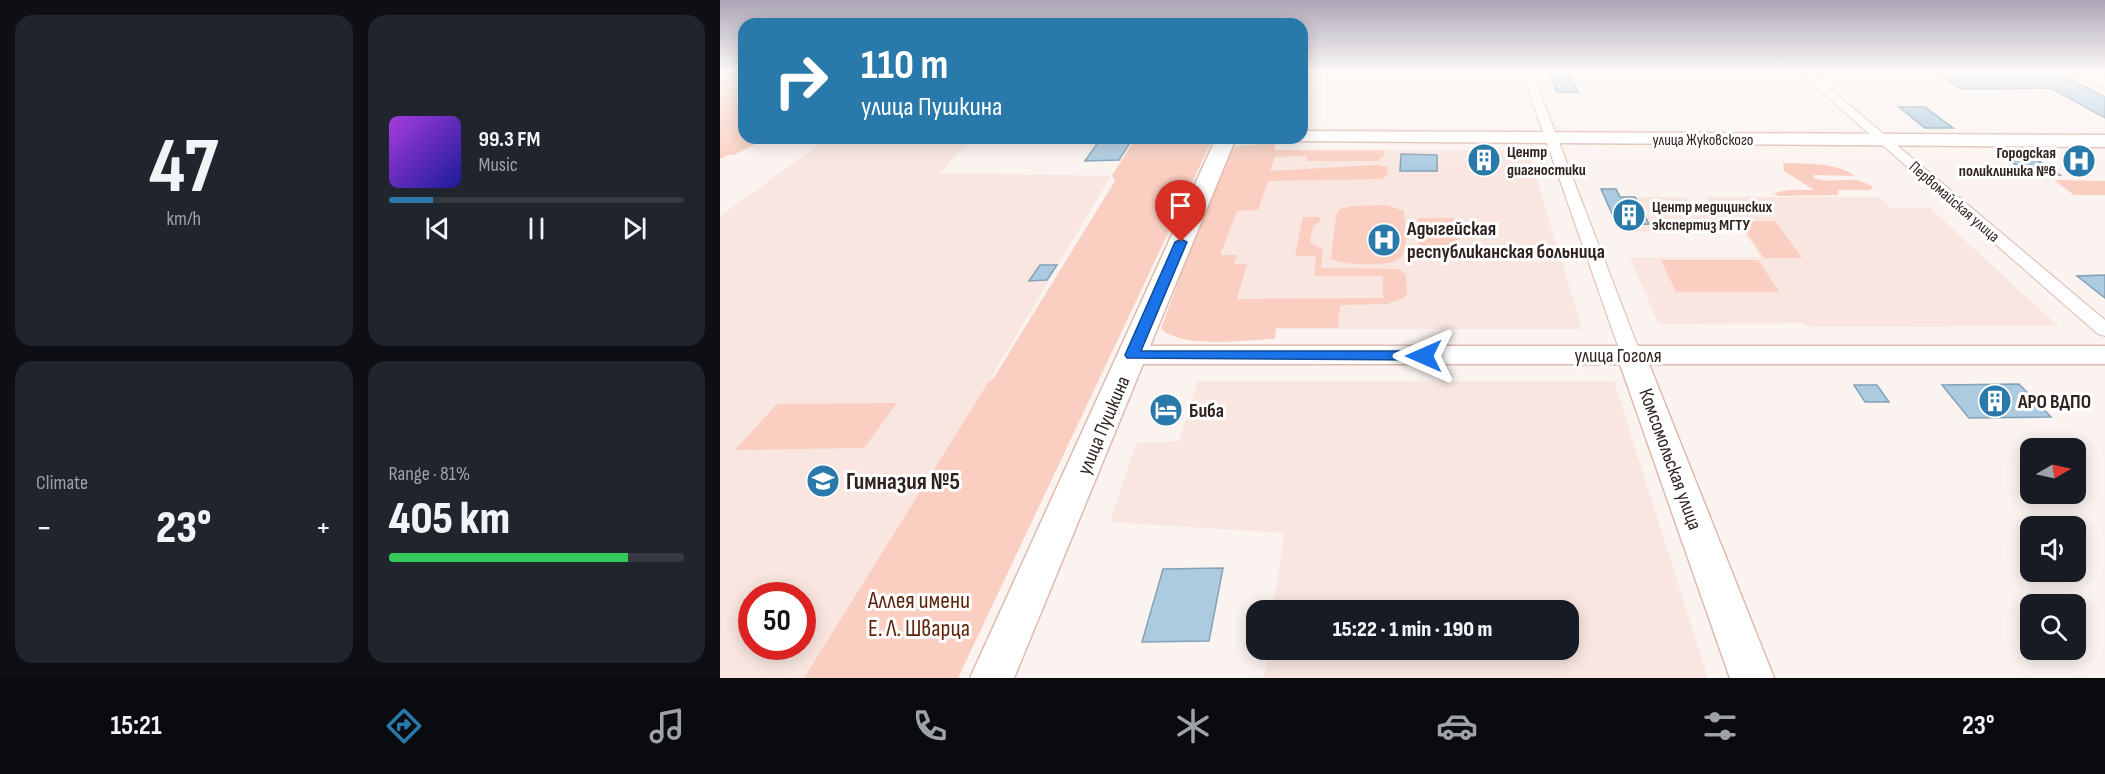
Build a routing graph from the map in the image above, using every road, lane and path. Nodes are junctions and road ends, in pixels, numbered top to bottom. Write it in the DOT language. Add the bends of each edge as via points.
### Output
graph roads {
  1 [pos="1539,104"];
  2 [pos="1841,104"];
  3 [pos="1308,137"];
  4 [pos="1552,139"];
  5 [pos="1883,140"];
  6 [pos="2105,141"];
  7 [pos="1227,144"];
  8 [pos="2105,330"];
  9 [pos="1132,355"];
  10 [pos="1631,355"];
  11 [pos="2105,355"];
  12 [pos="992,678"];
  13 [pos="1752,678"];
  1 -- 4 [label="street, Комсомольская улица"];
  2 -- 5 [label="street, Первомайская улица"];
  3 -- 4 [label="main road, улица Жуковского"];
  4 -- 5 [label="main road, улица Жуковского"];
  4 -- 10 [label="street, Комсомольская улица"];
  5 -- 6 [label="main road, улица Жуковского"];
  5 -- 8 [label="street, Первомайская улица"];
  7 -- 9 [label="main road, улица Пушкина"];
  9 -- 10 [label="main road, улица Гоголя"];
  9 -- 12 [label="main road, улица Пушкина"];
  10 -- 11 [label="main road, улица Гоголя"];
  10 -- 13 [label="main road, Комсомольская улица"];
}
